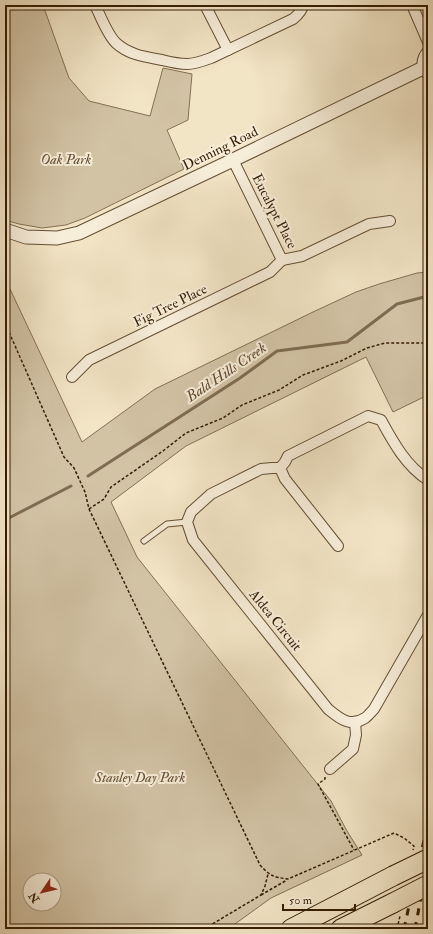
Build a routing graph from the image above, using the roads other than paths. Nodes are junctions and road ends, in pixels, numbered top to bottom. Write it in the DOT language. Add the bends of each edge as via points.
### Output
graph roads {
  1 [pos="95,5"];
  2 [pos="205,5"];
  3 [pos="303,5"];
  4 [pos="412,5"];
  5 [pos="428,42"];
  6 [pos="228,50"];
  7 [pos="428,51"];
  8 [pos="426,71"];
  9 [pos="233,160"];
  10 [pos="390,221"];
  11 [pos="5,230"];
  12 [pos="282,260"];
  13 [pos="72,377"];
  14 [pos="280,468"];
  15 [pos="428,480"];
  16 [pos="187,522"];
  17 [pos="144,541"];
  18 [pos="338,546"];
  19 [pos="428,615"];
  20 [pos="355,722"];
  21 [pos="330,769"];
  22 [pos="428,859"];
  23 [pos="428,885"];
  24 [pos="291,929"];
  25 [pos="341,929"];
  1 -- 6 [label="street" via="110,36 127,51 188,64"];
  2 -- 6 [label="street"];
  3 -- 6 [label="street" via="299,14 293,18"];
  4 -- 5 [label="street"];
  7 -- 8 [label="street, Denning Road" via="423,59"];
  8 -- 9 [label="street, Denning Road"];
  9 -- 11 [label="street, Denning Road" via="79,233 57,238 26,236"];
  9 -- 12 [label="street, Eucalypt Place"];
  10 -- 12 [label="street, Eucalypt Place" via="369,224 302,256"];
  12 -- 13 [label="street, Fig Tree Place" via="270,272 89,360"];
  14 -- 15 [label="street" via="288,456 368,416 381,420 396,446 418,474"];
  14 -- 16 [label="street" via="261,470 211,494 191,512"];
  14 -- 18 [label="street" via="285,479"];
  16 -- 17 [label="lane" via="167,524"];
  16 -- 20 [label="street, Aldea Circuit" via="193,540 328,709 339,719"];
  19 -- 20 [label="street" via="374,710"];
  20 -- 21 [label="street" via="353,750"];
  22 -- 24 [label="highway, bridge"];
  23 -- 25 [label="highway, bridge"];
}
